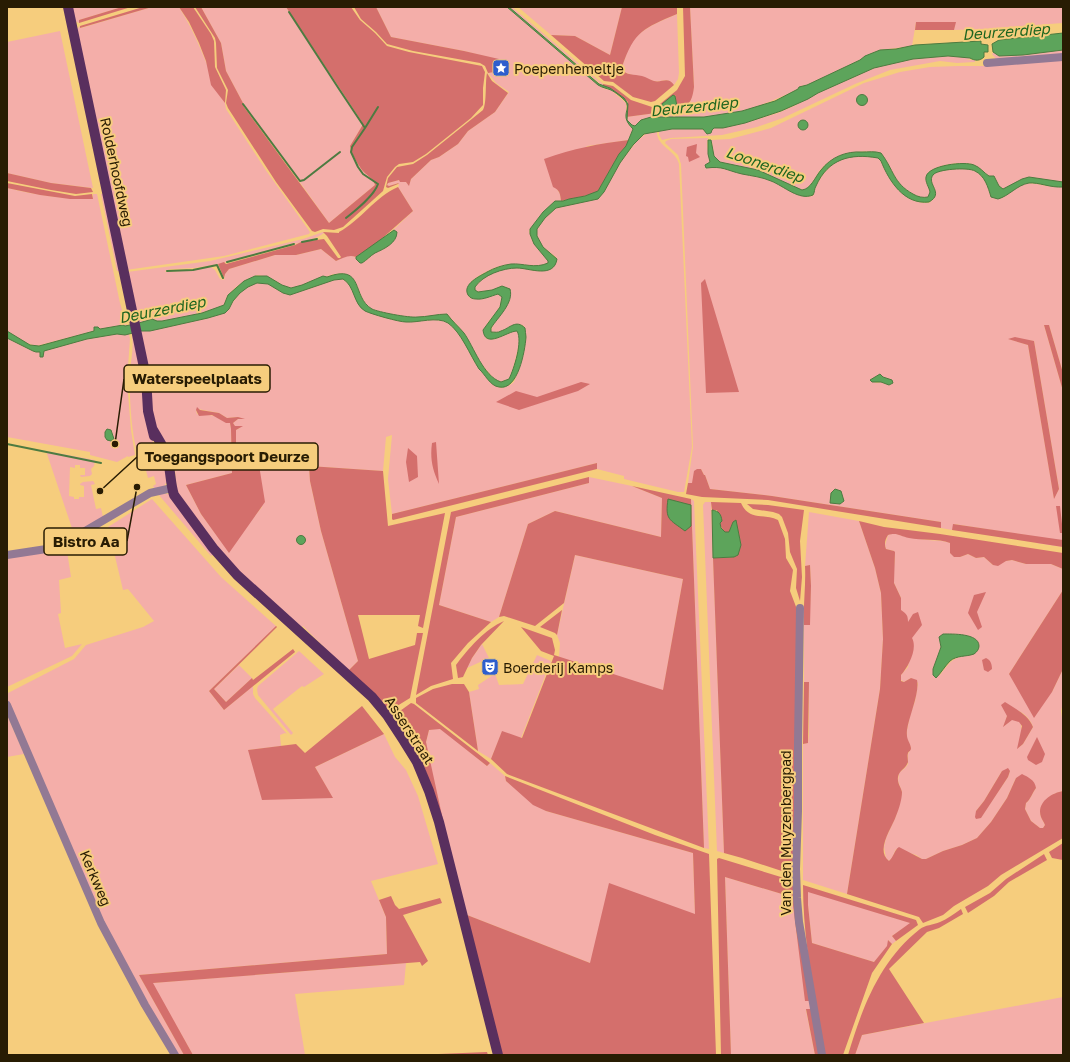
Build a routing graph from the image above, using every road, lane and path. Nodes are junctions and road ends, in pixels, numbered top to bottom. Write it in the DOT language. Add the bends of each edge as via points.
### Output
graph roads {
  1 [pos="68,7"];
  2 [pos="1063,57"];
  3 [pos="987,63"];
  4 [pos="138,339"];
  5 [pos="172,488"];
  6 [pos="7,555"];
  7 [pos="800,608"];
  8 [pos="7,705"];
  9 [pos="175,1055"];
  10 [pos="498,1055"];
  11 [pos="822,1055"];
  1 -- 4 [label="main road, Rolderhoofdweg"];
  2 -- 3 [label="street"];
  4 -- 5 [label="main road, Asserstraat" via="155,442 169,468"];
  5 -- 6 [label="street" via="150,493 63,544"];
  5 -- 10 [label="main road, Asserstraat" via="174,495 213,548 237,575 372,697 387,715 417,762 439,822"];
  7 -- 11 [label="street, Van den Muyzenbergpad" via="797,898"];
  8 -- 9 [label="street, Kerkweg" via="101,923"];
}
